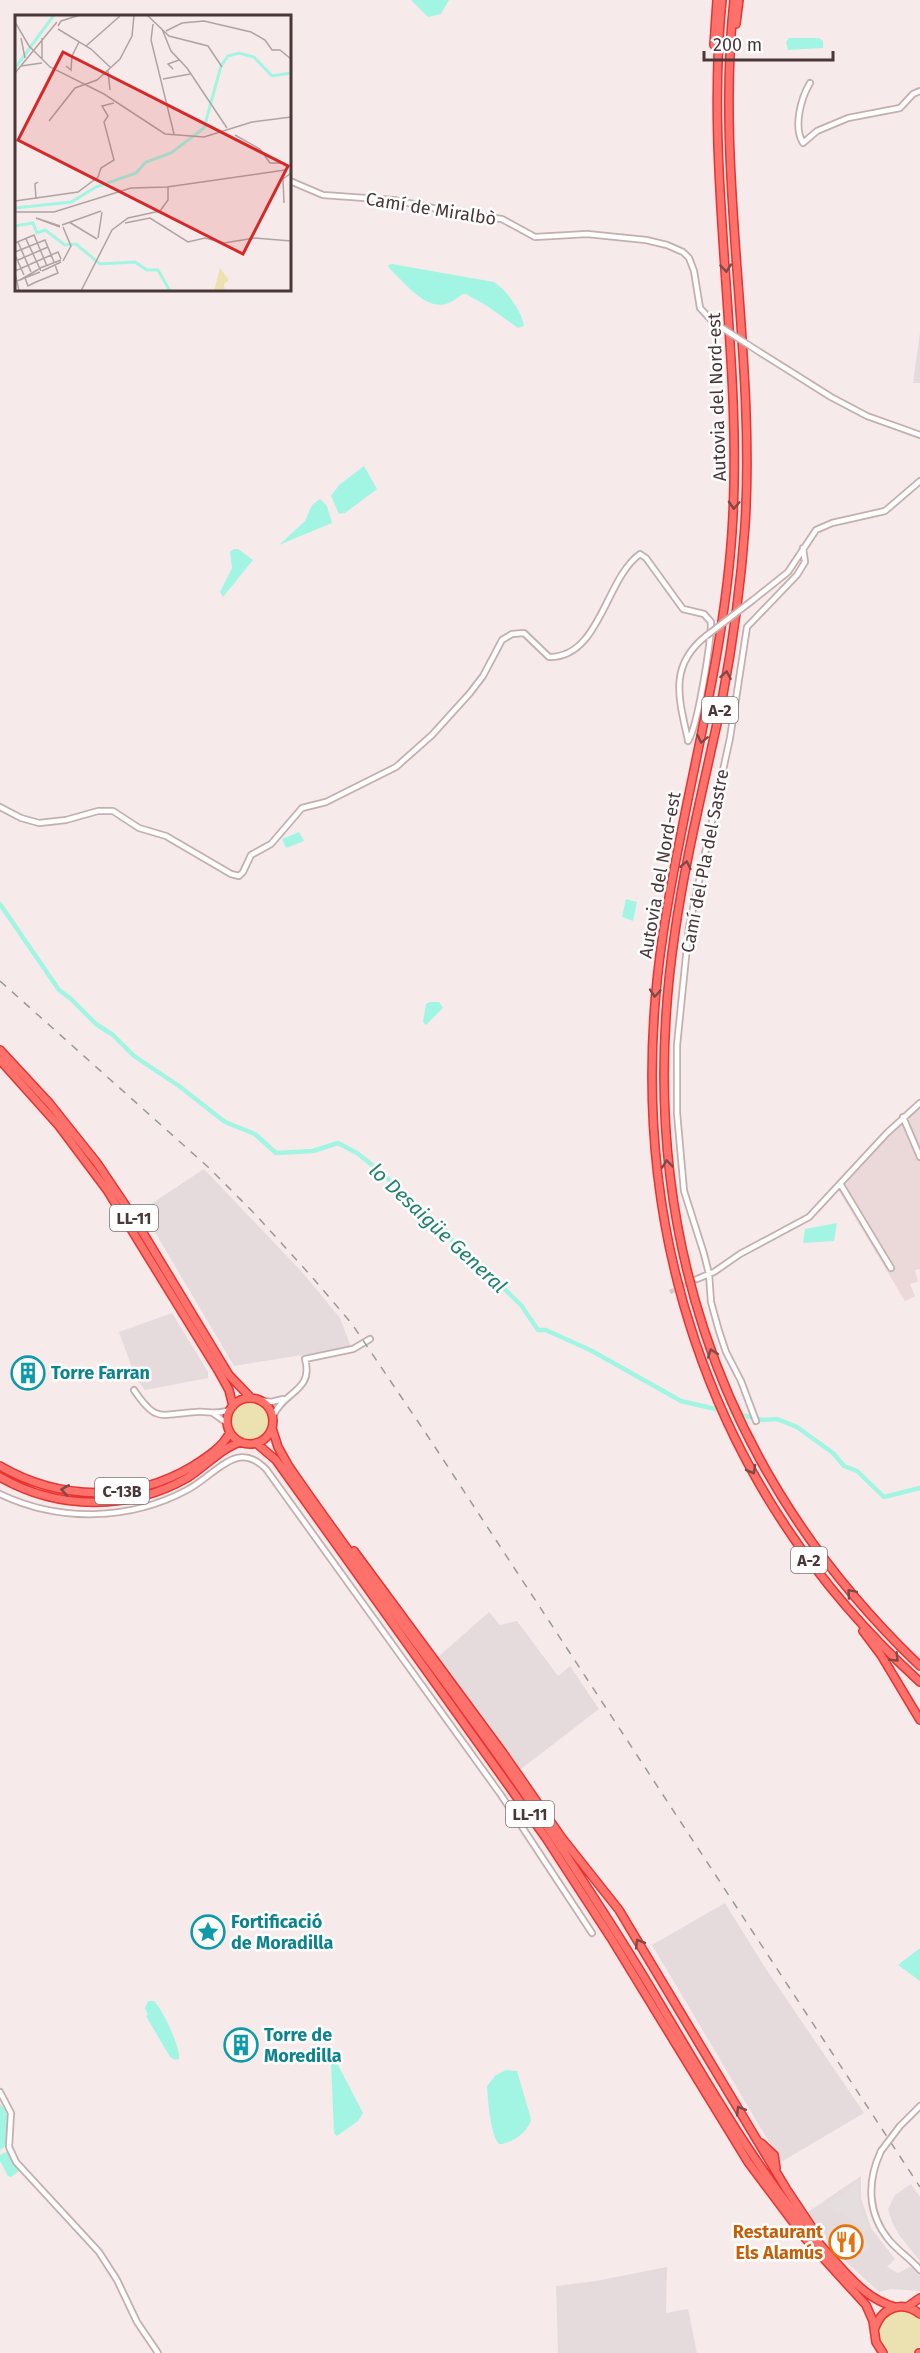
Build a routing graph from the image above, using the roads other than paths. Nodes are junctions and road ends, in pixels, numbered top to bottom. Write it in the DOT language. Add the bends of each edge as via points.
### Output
graph roads {
  1 [pos="717,0"];
  2 [pos="722,0"];
  3 [pos="734,0"];
  4 [pos="739,0"];
  5 [pos="729,74"];
  6 [pos="810,83"];
  7 [pos="920,91"];
  8 [pos="291,180"];
  9 [pos="723,231"];
  10 [pos="920,435"];
  11 [pos="920,481"];
  12 [pos="804,548"];
  13 [pos="0,807"];
  14 [pos="0,1050"];
  15 [pos="0,1060"];
  16 [pos="920,1103"];
  17 [pos="903,1117"];
  18 [pos="920,1157"];
  19 [pos="840,1185"];
  20 [pos="891,1268"];
  21 [pos="709,1274"];
  22 [pos="697,1279"];
  23 [pos="370,1339"];
  24 [pos="134,1390"];
  25 [pos="251,1398"];
  26 [pos="286,1398"];
  27 [pos="260,1400"];
  28 [pos="231,1408"];
  29 [pos="214,1414"];
  30 [pos="273,1416"];
  31 [pos="756,1421"];
  32 [pos="227,1423"];
  33 [pos="272,1428"];
  34 [pos="230,1432"];
  35 [pos="241,1442"];
  36 [pos="256,1443"];
  37 [pos="0,1466"];
  38 [pos="0,1477"];
  39 [pos="303,1487"];
  40 [pos="0,1494"];
  41 [pos="848,1610"];
  42 [pos="873,1619"];
  43 [pos="920,1660"];
  44 [pos="920,1666"];
  45 [pos="920,1682"];
  46 [pos="920,1720"];
  47 [pos="592,1933"];
  48 [pos="0,2092"];
  49 [pos="920,2106"];
  50 [pos="839,2265"];
  51 [pos="920,2270"];
  52 [pos="920,2298"];
  53 [pos="895,2307"];
  54 [pos="907,2307"];
  55 [pos="920,2314"];
  56 [pos="875,2328"];
  57 [pos="877,2349"];
  58 [pos="158,2353"];
  59 [pos="883,2353"];
  1 -- 9 [label="highway" via="714,135 718,215"];
  2 -- 9 [label="highway, Autovia del Nord-est / A-2" via="717,118"];
  3 -- 5 [label="highway, Autovia del Nord-est / A-2"];
  4 -- 5 [label="highway"];
  42 -- 5 [label="highway, Autovia del Nord-est / A-2, one-way" via="795,1519 740,1421 697,1311 679,1238 666,1152 666,1001 675,927 727,672 745,521 746,401 731,193"];
  6 -- 7 [label="street" via="800,108 803,142 817,131 848,118 898,109"];
  8 -- 10 [label="street, Camí de Miralbò, bridge" via="323,195 402,202 502,219 535,237 587,234 666,245 689,258 700,308 713,322 831,397 867,416"];
  9 -- 41 [label="highway, Autovia del Nord-est / A-2, one-way" via="735,432 730,567 713,681 662,940 651,1089 657,1177 669,1250 691,1330 719,1404 791,1535"];
  11 -- 12 [label="street" via="881,513 819,528"];
  12 -- 13 [label="street, bridge" via="788,572 753,600 706,636 689,651 680,672 679,687 688,741 698,713 711,622 704,614 683,609 644,554 638,555 627,568 577,648 549,657 526,634 506,637 470,693 401,763 326,802 303,807 271,844 251,855 239,876 166,836 139,828 113,811 39,823"];
  12 -- 21 [label="street, Camí del Pla del Sastre" via="805,562 797,575 747,627 732,729 685,960 676,1068 678,1128 684,1191"];
  14 -- 25 [label="highway, LL-11" via="97,1163 229,1375"];
  15 -- 28 [label="highway, LL-11" via="54,1119 107,1191 219,1372 229,1390"];
  16 -- 17 [label="street"];
  17 -- 18 [label="street"];
  17 -- 19 [label="street"];
  19 -- 20 [label="street"];
  19 -- 21 [label="street" via="807,1219"];
  21 -- 22 [label="street"];
  21 -- 31 [label="street, Camí del Pla del Sastre" via="719,1331"];
  23 -- 26 [label="street" via="353,1349 305,1359 306,1380"];
  24 -- 29 [label="street" via="156,1414"];
  25 -- 27 [label="highway"];
  25 -- 28 [label="highway"];
  26 -- 27 [label="street"];
  26 -- 30 [label="street"];
  27 -- 30 [label="highway"];
  28 -- 29 [label="street"];
  28 -- 32 [label="highway, LL-11"];
  29 -- 32 [label="street"];
  30 -- 33 [label="highway, LL-11"];
  32 -- 34 [label="highway, LL-11"];
  33 -- 36 [label="highway"];
  33 -- 39 [label="highway, LL-11" via="280,1452"];
  34 -- 35 [label="highway, LL-11"];
  34 -- 37 [label="highway, C-13B, one-way" via="222,1444 190,1468 157,1483 123,1491 62,1490 30,1481"];
  35 -- 36 [label="highway"];
  35 -- 38 [label="highway, C-13B" via="172,1485 117,1501 58,1498"];
  36 -- 56 [label="highway, LL-11" via="273,1457 512,1788 611,1938 748,2162 805,2238 866,2305"];
  39 -- 50 [label="highway, LL-11" via="542,1820 621,1939 755,2160"];
  50 -- 39 [label="highway, one-way" via="782,2181 774,2155 754,2134 614,1903 562,1838 392,1601"];
  40 -- 47 [label="street" via="62,1512 125,1511 179,1494 232,1460 244,1457 258,1461 501,1795"];
  41 -- 45 [label="highway, Autovia del Nord-est / A-2, one-way"];
  41 -- 46 [label="highway, A-2"];
  42 -- 43 [label="highway, A-2"];
  42 -- 44 [label="highway, Autovia del Nord-est / A-2"];
  48 -- 58 [label="street" via="11,2113 9,2147 16,2162 99,2252"];
  49 -- 51 [label="street, bridge" via="881,2151 872,2178 875,2214 889,2240"];
  50 -- 53 [label="highway, LL-11" via="866,2294"];
  52 -- 54 [label="highway"];
  53 -- 54 [label="highway, LL-11"];
  53 -- 56 [label="highway" via="881,2315"];
  54 -- 55 [label="highway, LL-11"];
  56 -- 57 [label="highway, LL-11"];
  57 -- 59 [label="highway, LL-11"];
}
